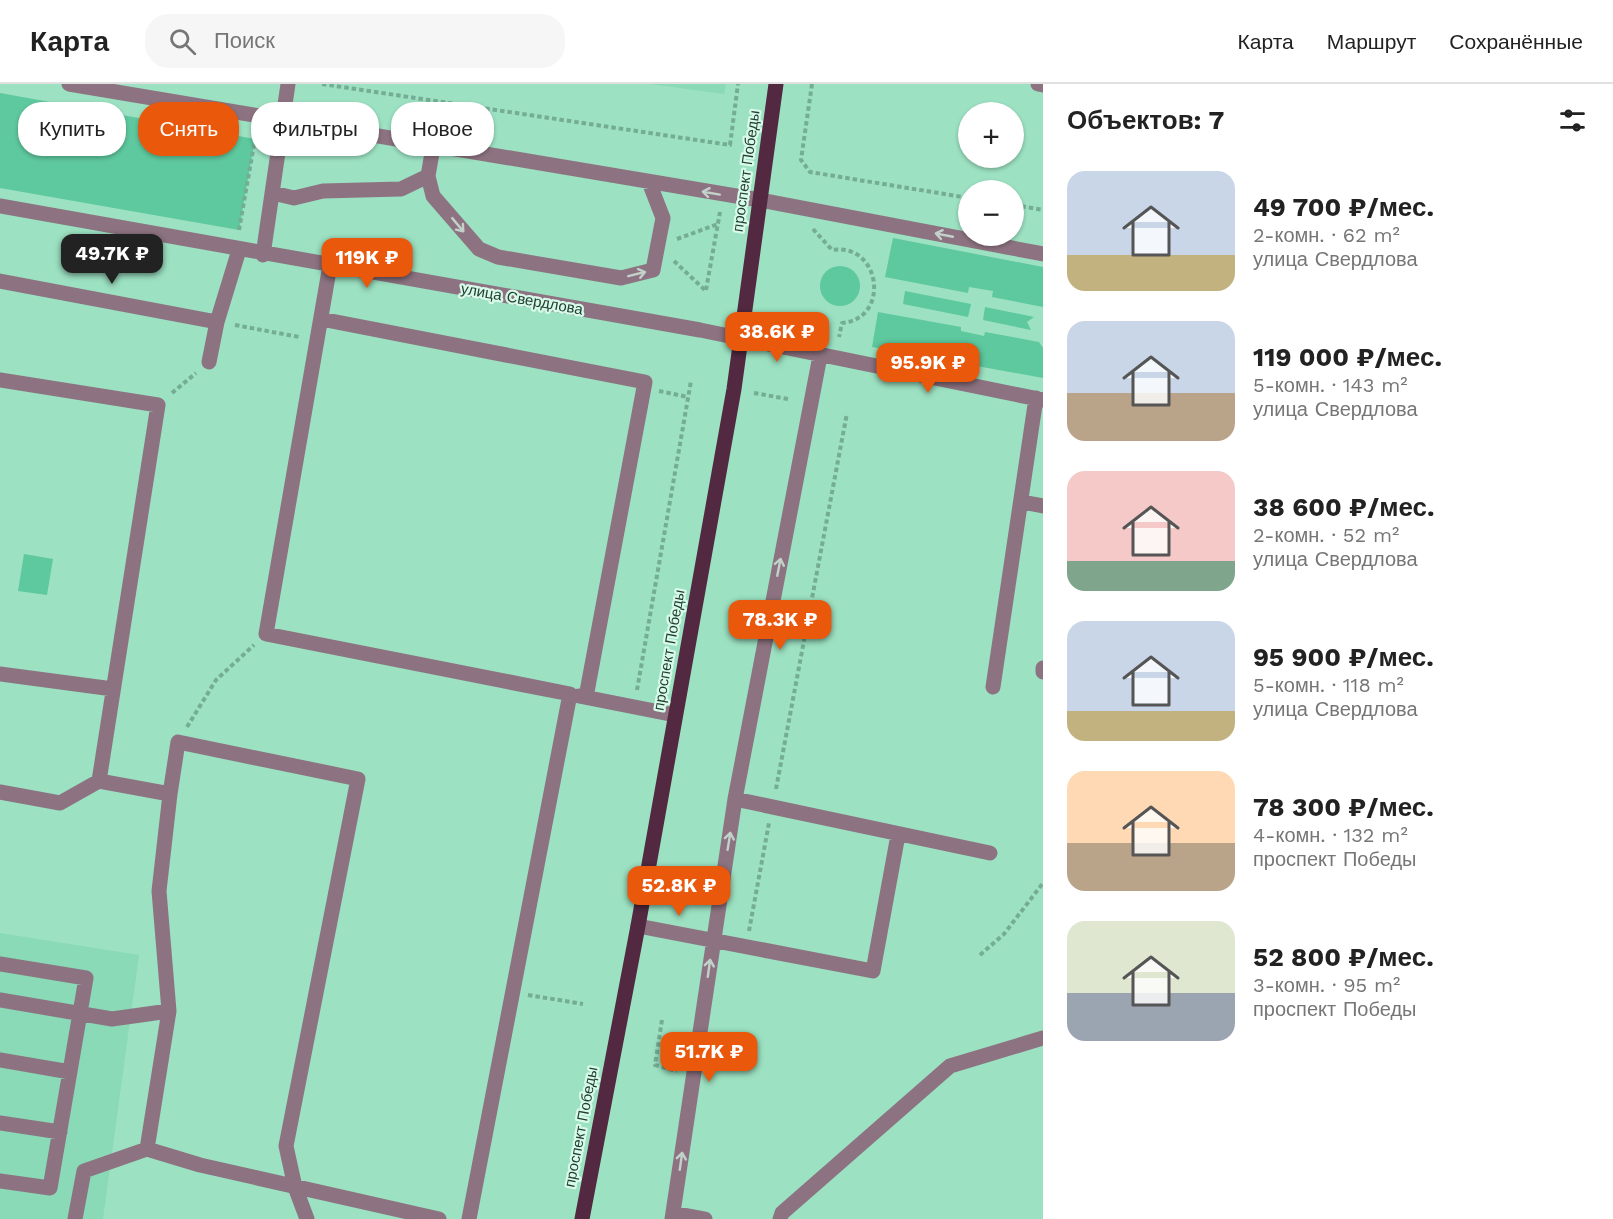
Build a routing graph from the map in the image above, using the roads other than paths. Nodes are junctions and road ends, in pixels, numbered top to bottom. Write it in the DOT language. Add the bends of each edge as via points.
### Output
graph roads {
  1 [pos="69,84"];
  2 [pos="288,84"];
  3 [pos="776,84"];
  4 [pos="1038,84"];
  5 [pos="1043,85"];
  6 [pos="286,102"];
  7 [pos="251,115"];
  8 [pos="278,156"];
  9 [pos="431,156"];
  10 [pos="489,156"];
  11 [pos="428,176"];
  12 [pos="649,182"];
  13 [pos="273,193"];
  14 [pos="760,200"];
  15 [pos="0,206"];
  16 [pos="239,250"];
  17 [pos="1043,254"];
  18 [pos="263,255"];
  19 [pos="330,265"];
  20 [pos="0,281"];
  21 [pos="321,319"];
  22 [pos="217,322"];
  23 [pos="741,339"];
  24 [pos="820,356"];
  25 [pos="209,362"];
  26 [pos="0,380"];
  27 [pos="1040,399"];
  28 [pos="1022,502"];
  29 [pos="1043,506"];
  30 [pos="0,674"];
  31 [pos="993,687"];
  32 [pos="113,689"];
  33 [pos="570,694"];
  34 [pos="586,697"];
  35 [pos="675,715"];
  36 [pos="99,781"];
  37 [pos="0,792"];
  38 [pos="170,794"];
  39 [pos="735,799"];
  40 [pos="898,835"];
  41 [pos="990,853"];
  42 [pos="638,926"];
  43 [pos="713,940"];
  44 [pos="0,964"];
  45 [pos="0,1000"];
  46 [pos="169,1011"];
  47 [pos="80,1013"];
  48 [pos="1043,1038"];
  49 [pos="0,1060"];
  50 [pos="70,1071"];
  51 [pos="0,1123"];
  52 [pos="60,1131"];
  53 [pos="147,1149"];
  54 [pos="0,1181"];
  55 [pos="295,1187"];
  56 [pos="672,1216"];
  57 [pos="781,1217"];
  58 [pos="75,1219"];
  59 [pos="307,1219"];
  60 [pos="439,1219"];
  61 [pos="469,1219"];
  62 [pos="582,1219"];
  63 [pos="705,1219"];
  1 -- 7 [label="street"];
  2 -- 6 [label="street"];
  3 -- 14 [label="main road, проспект Победы"];
  4 -- 5 [label="street"];
  8 -- 13 [label="street"];
  9 -- 11 [label="street"];
  10 -- 12 [label="street"];
  11 -- 12 [label="street, one-way" via="433,196 479,249 498,257 621,278 652,270 663,218"];
  11 -- 13 [label="street" via="402,189 323,191 294,198"];
  14 -- 12 [label="street, one-way"];
  13 -- 18 [label="street"];
  17 -- 14 [label="street, one-way"];
  14 -- 23 [label="main road, проспект Победы"];
  15 -- 16 [label="street, улица Свердлова"];
  16 -- 18 [label="street, улица Свердлова"];
  16 -- 22 [label="street"];
  18 -- 19 [label="street, улица Свердлова"];
  19 -- 21 [label="street"];
  19 -- 23 [label="street, улица Свердлова"];
  20 -- 22 [label="street"];
  21 -- 33 [label="street" via="266,634"];
  21 -- 34 [label="street" via="645,382"];
  22 -- 25 [label="street"];
  23 -- 24 [label="street, улица Свердлова"];
  23 -- 35 [label="main road, проспект Победы"];
  24 -- 27 [label="street, улица Свердлова"];
  39 -- 24 [label="street, one-way"];
  26 -- 32 [label="street" via="158,405"];
  27 -- 28 [label="street"];
  28 -- 29 [label="street"];
  28 -- 31 [label="street"];
  30 -- 32 [label="street"];
  32 -- 36 [label="street"];
  33 -- 34 [label="street"];
  33 -- 61 [label="street"];
  34 -- 35 [label="street"];
  35 -- 42 [label="main road, проспект Победы"];
  36 -- 37 [label="street" via="60,803"];
  36 -- 38 [label="street"];
  38 -- 46 [label="street" via="159,891"];
  38 -- 55 [label="street" via="178,742 358,779 286,1146"];
  39 -- 40 [label="street"];
  43 -- 39 [label="street, one-way"];
  40 -- 41 [label="street"];
  40 -- 43 [label="street" via="873,971"];
  42 -- 43 [label="street"];
  42 -- 62 [label="main road, проспект Победы"];
  56 -- 43 [label="street, one-way"];
  44 -- 47 [label="street" via="86,978"];
  45 -- 47 [label="street"];
  46 -- 47 [label="street" via="112,1019"];
  46 -- 53 [label="street"];
  47 -- 50 [label="street"];
  48 -- 57 [label="street" via="950,1066"];
  49 -- 50 [label="street"];
  50 -- 52 [label="street"];
  51 -- 52 [label="street"];
  52 -- 54 [label="street" via="50,1188"];
  53 -- 55 [label="street"];
  53 -- 58 [label="street" via="84,1171"];
  55 -- 59 [label="street"];
  55 -- 60 [label="street"];
  56 -- 63 [label="street"];
}
